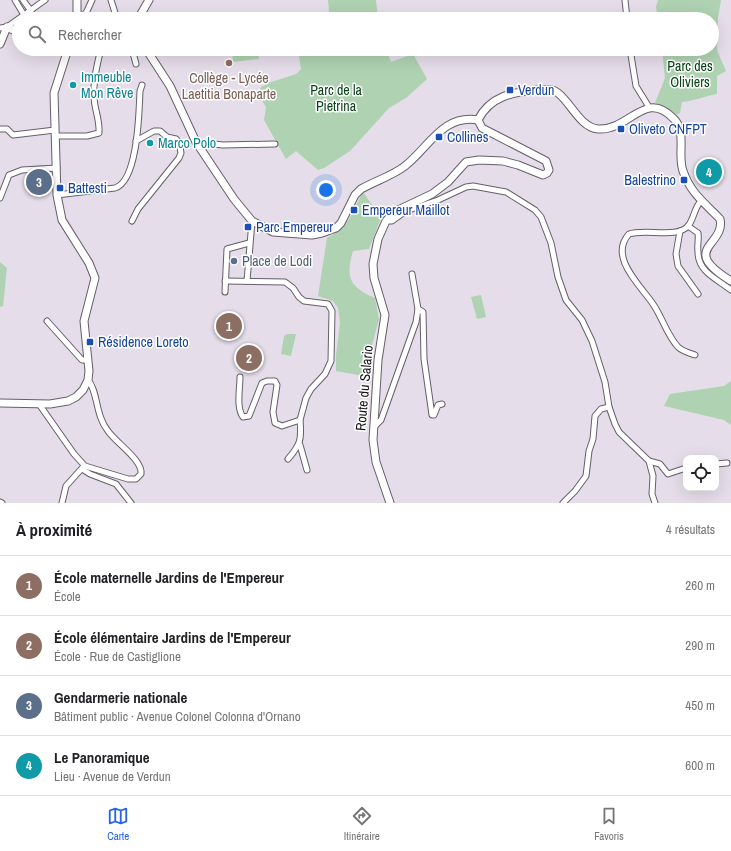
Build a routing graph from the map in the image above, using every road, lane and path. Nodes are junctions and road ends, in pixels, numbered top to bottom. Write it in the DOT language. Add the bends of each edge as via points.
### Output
graph roads {
  1 [pos="15,0"];
  2 [pos="23,0"];
  3 [pos="45,0"];
  4 [pos="76,0"];
  5 [pos="92,0"];
  6 [pos="111,0"];
  7 [pos="149,0"];
  8 [pos="624,0"];
  9 [pos="31,11"];
  10 [pos="23,12"];
  11 [pos="77,12"];
  12 [pos="86,12"];
  13 [pos="115,12"];
  14 [pos="142,12"];
  15 [pos="626,12"];
  16 [pos="4,28"];
  17 [pos="0,44"];
  18 [pos="66,56"];
  19 [pos="99,56"];
  20 [pos="134,56"];
  21 [pos="151,56"];
  22 [pos="631,56"];
  23 [pos="136,64"];
  24 [pos="142,85"];
  25 [pos="649,107"];
  26 [pos="478,120"];
  27 [pos="0,129"];
  28 [pos="55,133"];
  29 [pos="136,142"];
  30 [pos="196,142"];
  31 [pos="275,144"];
  32 [pos="57,168"];
  33 [pos="2,188"];
  34 [pos="57,195"];
  35 [pos="0,198"];
  36 [pos="701,201"];
  37 [pos="132,221"];
  38 [pos="252,221"];
  39 [pos="386,221"];
  40 [pos="688,226"];
  41 [pos="680,231"];
  42 [pos="249,243"];
  43 [pos="412,274"];
  44 [pos="731,280"];
  45 [pos="225,281"];
  46 [pos="246,281"];
  47 [pos="731,290"];
  48 [pos="225,292"];
  49 [pos="698,294"];
  50 [pos="418,309"];
  51 [pos="47,322"];
  52 [pos="695,354"];
  53 [pos="88,360"];
  54 [pos="240,378"];
  55 [pos="88,380"];
  56 [pos="0,403"];
  57 [pos="40,404"];
  58 [pos="442,404"];
  59 [pos="609,407"];
  60 [pos="300,420"];
  61 [pos="374,427"];
  62 [pos="300,445"];
  63 [pos="288,459"];
  64 [pos="649,461"];
  65 [pos="727,463"];
  66 [pos="719,464"];
  67 [pos="84,467"];
  68 [pos="683,469"];
  69 [pos="307,470"];
  70 [pos="62,503"];
  71 [pos="131,503"];
  72 [pos="390,503"];
  73 [pos="563,503"];
  74 [pos="655,503"];
  1 -- 10 [label="street"];
  2 -- 9 [label="street"];
  3 -- 9 [label="street"];
  4 -- 11 [label="main road"];
  5 -- 12 [label="street"];
  6 -- 13 [label="street"];
  7 -- 14 [label="main road"];
  8 -- 15 [label="street"];
  16 -- 17 [label="main road"];
  18 -- 28 [label="main road" via="54,93"];
  19 -- 28 [label="street" via="94,95 99,133 87,136"];
  20 -- 23 [label="street"];
  21 -- 30 [label="main road" via="170,86"];
  22 -- 25 [label="street" via="636,86"];
  24 -- 29 [label="street"];
  25 -- 26 [label="main road" via="626,121 598,129 590,126 557,92 549,89 510,93 482,112"];
  25 -- 36 [label="main road" via="660,107 679,126 683,171"];
  26 -- 38 [label="main road" via="452,122 440,130 405,166 361,189 355,195 345,219 336,228 312,235 277,233"];
  26 -- 39 [label="main road, Route du Salario" via="482,128 546,161 548,173 538,174 503,161 466,162 448,182 432,194 394,212"];
  27 -- 28 [label="street" via="7,129 14,136"];
  28 -- 32 [label="main road"];
  29 -- 34 [label="street" via="128,176 119,187"];
  29 -- 37 [label="street" via="154,131 160,131 166,137 179,142 181,153 180,158"];
  30 -- 31 [label="street" via="223,145"];
  30 -- 38 [label="main road"];
  32 -- 33 [label="street" via="22,170 9,175"];
  32 -- 34 [label="main road"];
  33 -- 35 [label="street"];
  34 -- 53 [label="main road" via="62,220 95,278 84,321"];
  36 -- 40 [label="street"];
  36 -- 44 [label="main road" via="720,219 721,225 720,231 708,246 707,260 710,266"];
  38 -- 42 [label="street"];
  39 -- 59 [label="street" via="392,221 406,211 473,186 506,192 535,210 541,217 551,243 566,300 582,320 592,341 605,382"];
  39 -- 61 [label="main road, Route du Salario" via="378,239 373,264 377,290 385,315 378,360"];
  40 -- 41 [label="street"];
  40 -- 47 [label="street" via="698,233 701,266 714,280"];
  41 -- 49 [label="street" via="676,254 678,266"];
  41 -- 52 [label="street" via="642,231 629,234 623,244 623,252 629,274 652,303 678,348"];
  42 -- 45 [label="street" via="227,249"];
  42 -- 46 [label="street"];
  43 -- 50 [label="street"];
  45 -- 46 [label="street"];
  45 -- 48 [label="street"];
  46 -- 60 [label="street" via="285,282 304,301 325,303 331,307 331,361 325,374 306,398"];
  50 -- 58 [label="street" via="423,312 424,359 432,415 438,405"];
  50 -- 61 [label="street" via="416,322 381,420"];
  51 -- 53 [label="street" via="82,360"];
  53 -- 55 [label="main road"];
  54 -- 60 [label="street" via="240,407 243,416 249,416 252,411 262,383 271,380 278,384 273,412 275,423 282,426"];
  55 -- 57 [label="main road" via="83,390 68,402"];
  55 -- 67 [label="street" via="93,387 102,422 108,432 142,470 139,477 133,480"];
  56 -- 57 [label="main road"];
  57 -- 67 [label="street"];
  59 -- 64 [label="street" via="619,432"];
  59 -- 73 [label="street" via="601,409 595,416 586,476"];
  60 -- 62 [label="street"];
  61 -- 72 [label="main road, Route du Salario" via="376,462"];
  62 -- 63 [label="street"];
  62 -- 69 [label="street"];
  64 -- 68 [label="street" via="660,464 668,474"];
  64 -- 74 [label="street"];
  65 -- 66 [label="street"];
  67 -- 70 [label="street" via="66,486"];
  67 -- 71 [label="street" via="87,473 116,484"];
}
